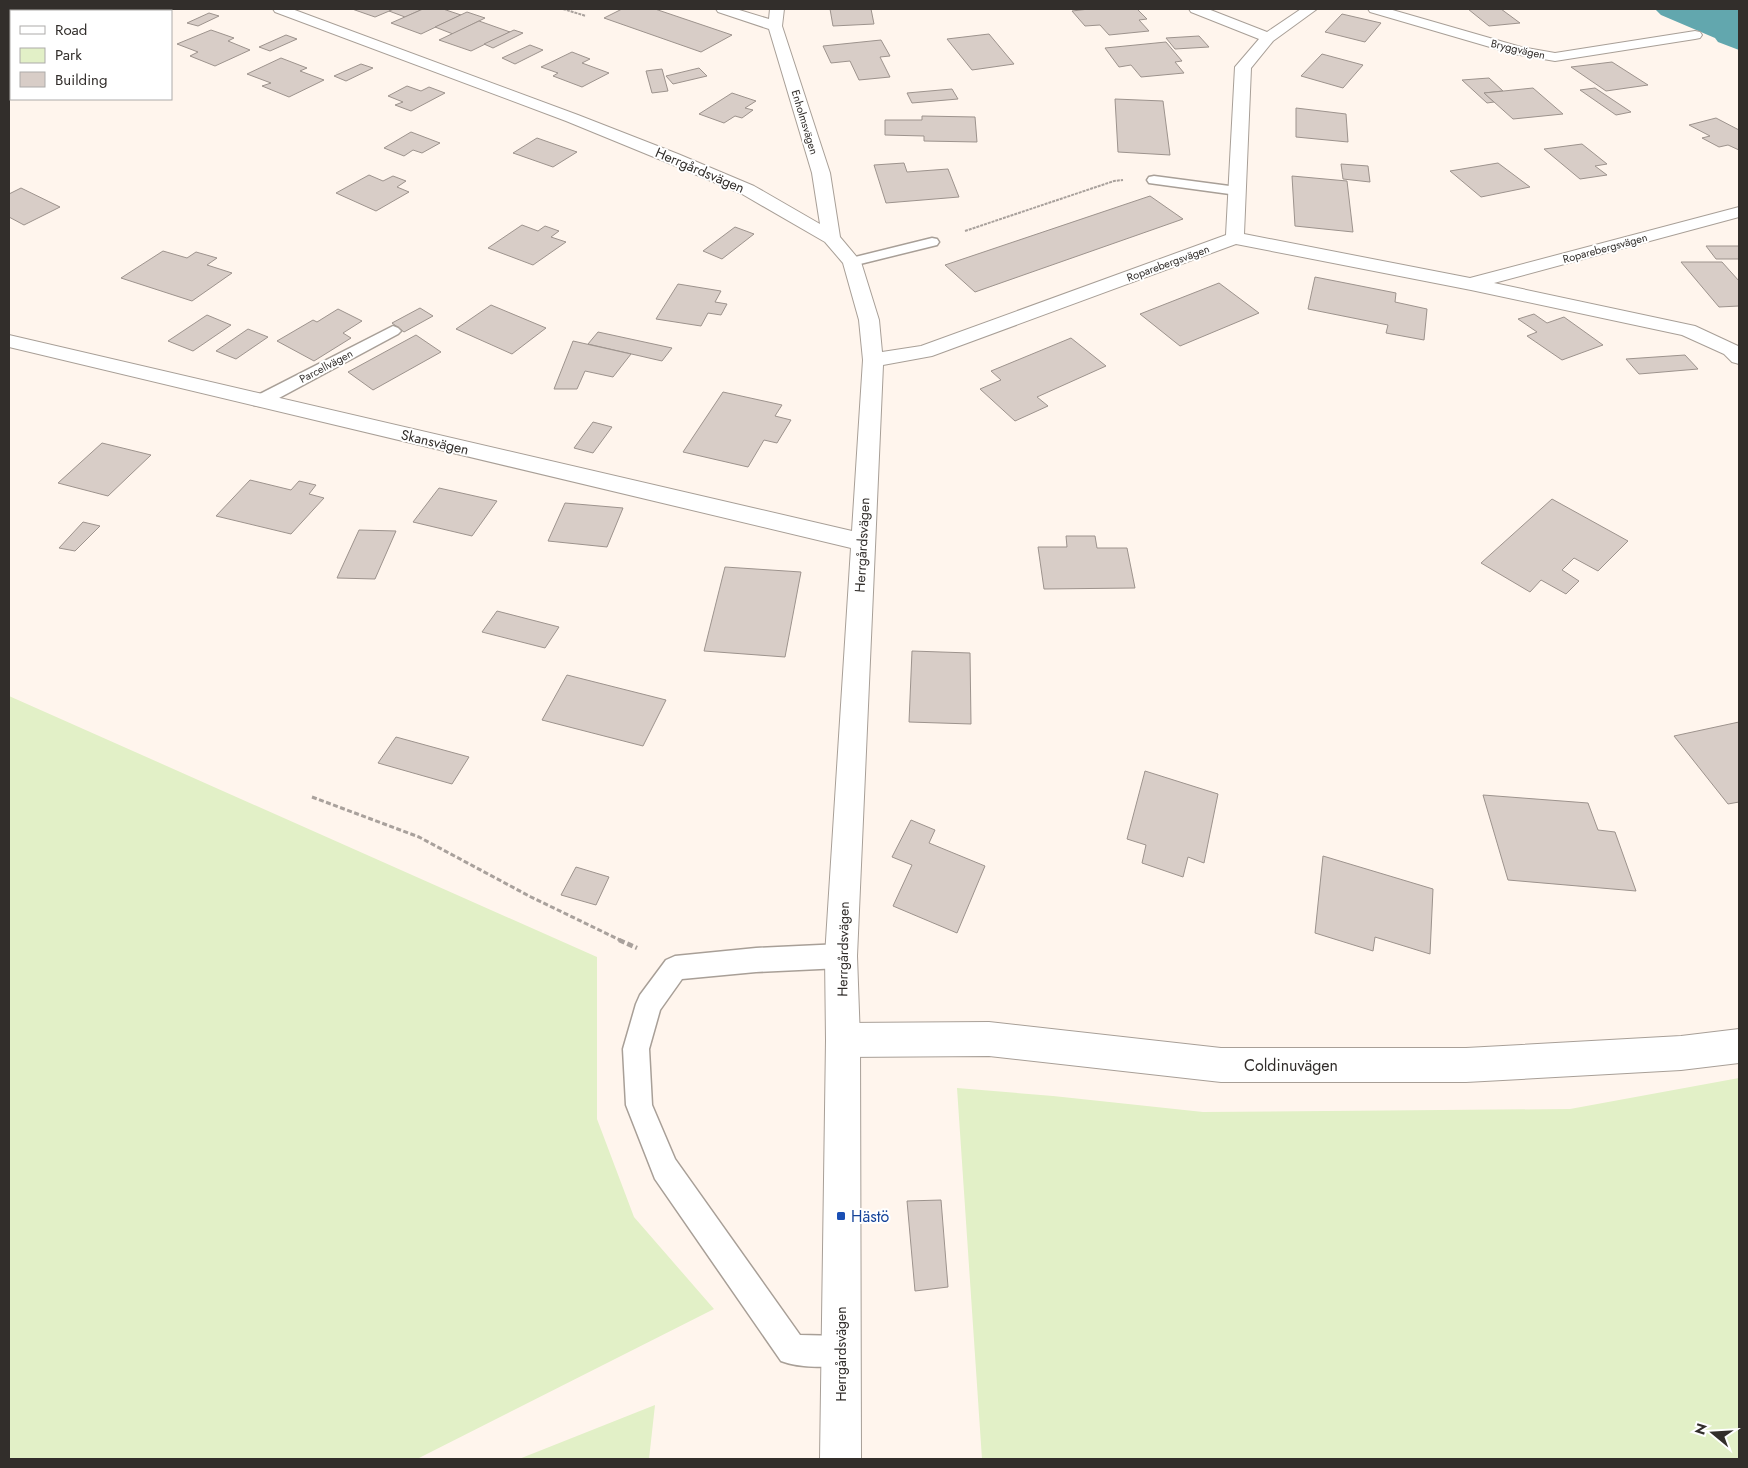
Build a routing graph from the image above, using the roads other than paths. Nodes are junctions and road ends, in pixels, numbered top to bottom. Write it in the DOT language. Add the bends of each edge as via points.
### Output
graph roads {
  1 [pos="280,9"];
  2 [pos="724,9"];
  3 [pos="777,9"];
  4 [pos="1196,9"];
  5 [pos="1310,9"];
  6 [pos="1375,9"];
  7 [pos="775,26"];
  8 [pos="1694,35"];
  9 [pos="1268,38"];
  10 [pos="1154,180"];
  11 [pos="1237,192"];
  12 [pos="1738,212"];
  13 [pos="831,238"];
  14 [pos="1235,238"];
  15 [pos="932,242"];
  16 [pos="852,262"];
  17 [pos="1471,284"];
  18 [pos="393,331"];
  19 [pos="9,341"];
  20 [pos="1735,354"];
  21 [pos="872,360"];
  22 [pos="260,401"];
  23 [pos="862,542"];
  24 [pos="841,956"];
  25 [pos="842,1040"];
  26 [pos="1739,1046"];
  27 [pos="842,1351"];
  28 [pos="840,1459"];
  1 -- 13 [label="street, Herrgårdsvägen" via="572,118 748,190"];
  2 -- 7 [label="street"];
  3 -- 7 [label="street, Enholmsvägen"];
  4 -- 9 [label="street"];
  5 -- 9 [label="street"];
  6 -- 8 [label="street, Bryggvägen" via="1519,51 1556,57"];
  7 -- 13 [label="street, Enholmsvägen" via="821,173"];
  9 -- 11 [label="street" via="1243,67"];
  10 -- 11 [label="lane"];
  11 -- 14 [label="street"];
  12 -- 17 [label="street, Roparebergsvägen"];
  13 -- 16 [label="street, Herrgårdsvägen"];
  14 -- 17 [label="street, Roparebergsvägen"];
  14 -- 21 [label="street, Roparebergsvägen" via="925,352"];
  15 -- 16 [label="lane"];
  16 -- 21 [label="street, Herrgårdsvägen" via="869,320"];
  17 -- 20 [label="street, Roparebergsvägen" via="1688,330"];
  18 -- 22 [label="lane, Parcellvägen"];
  19 -- 22 [label="street, Skansvägen"];
  21 -- 23 [label="street, Herrgårdsvägen"];
  22 -- 23 [label="street, Skansvägen"];
  23 -- 24 [label="street, Herrgårdsvägen"];
  24 -- 25 [label="street, Herrgårdsvägen"];
  24 -- 27 [label="lane" via="676,968 648,1004 636,1049 639,1105 665,1169 792,1350"];
  25 -- 26 [label="street, Coldinuvägen" via="990,1039 1231,1065 1466,1066 1681,1053"];
  25 -- 27 [label="street, Herrgårdsvägen"];
  27 -- 28 [label="street, Herrgårdsvägen"];
}
